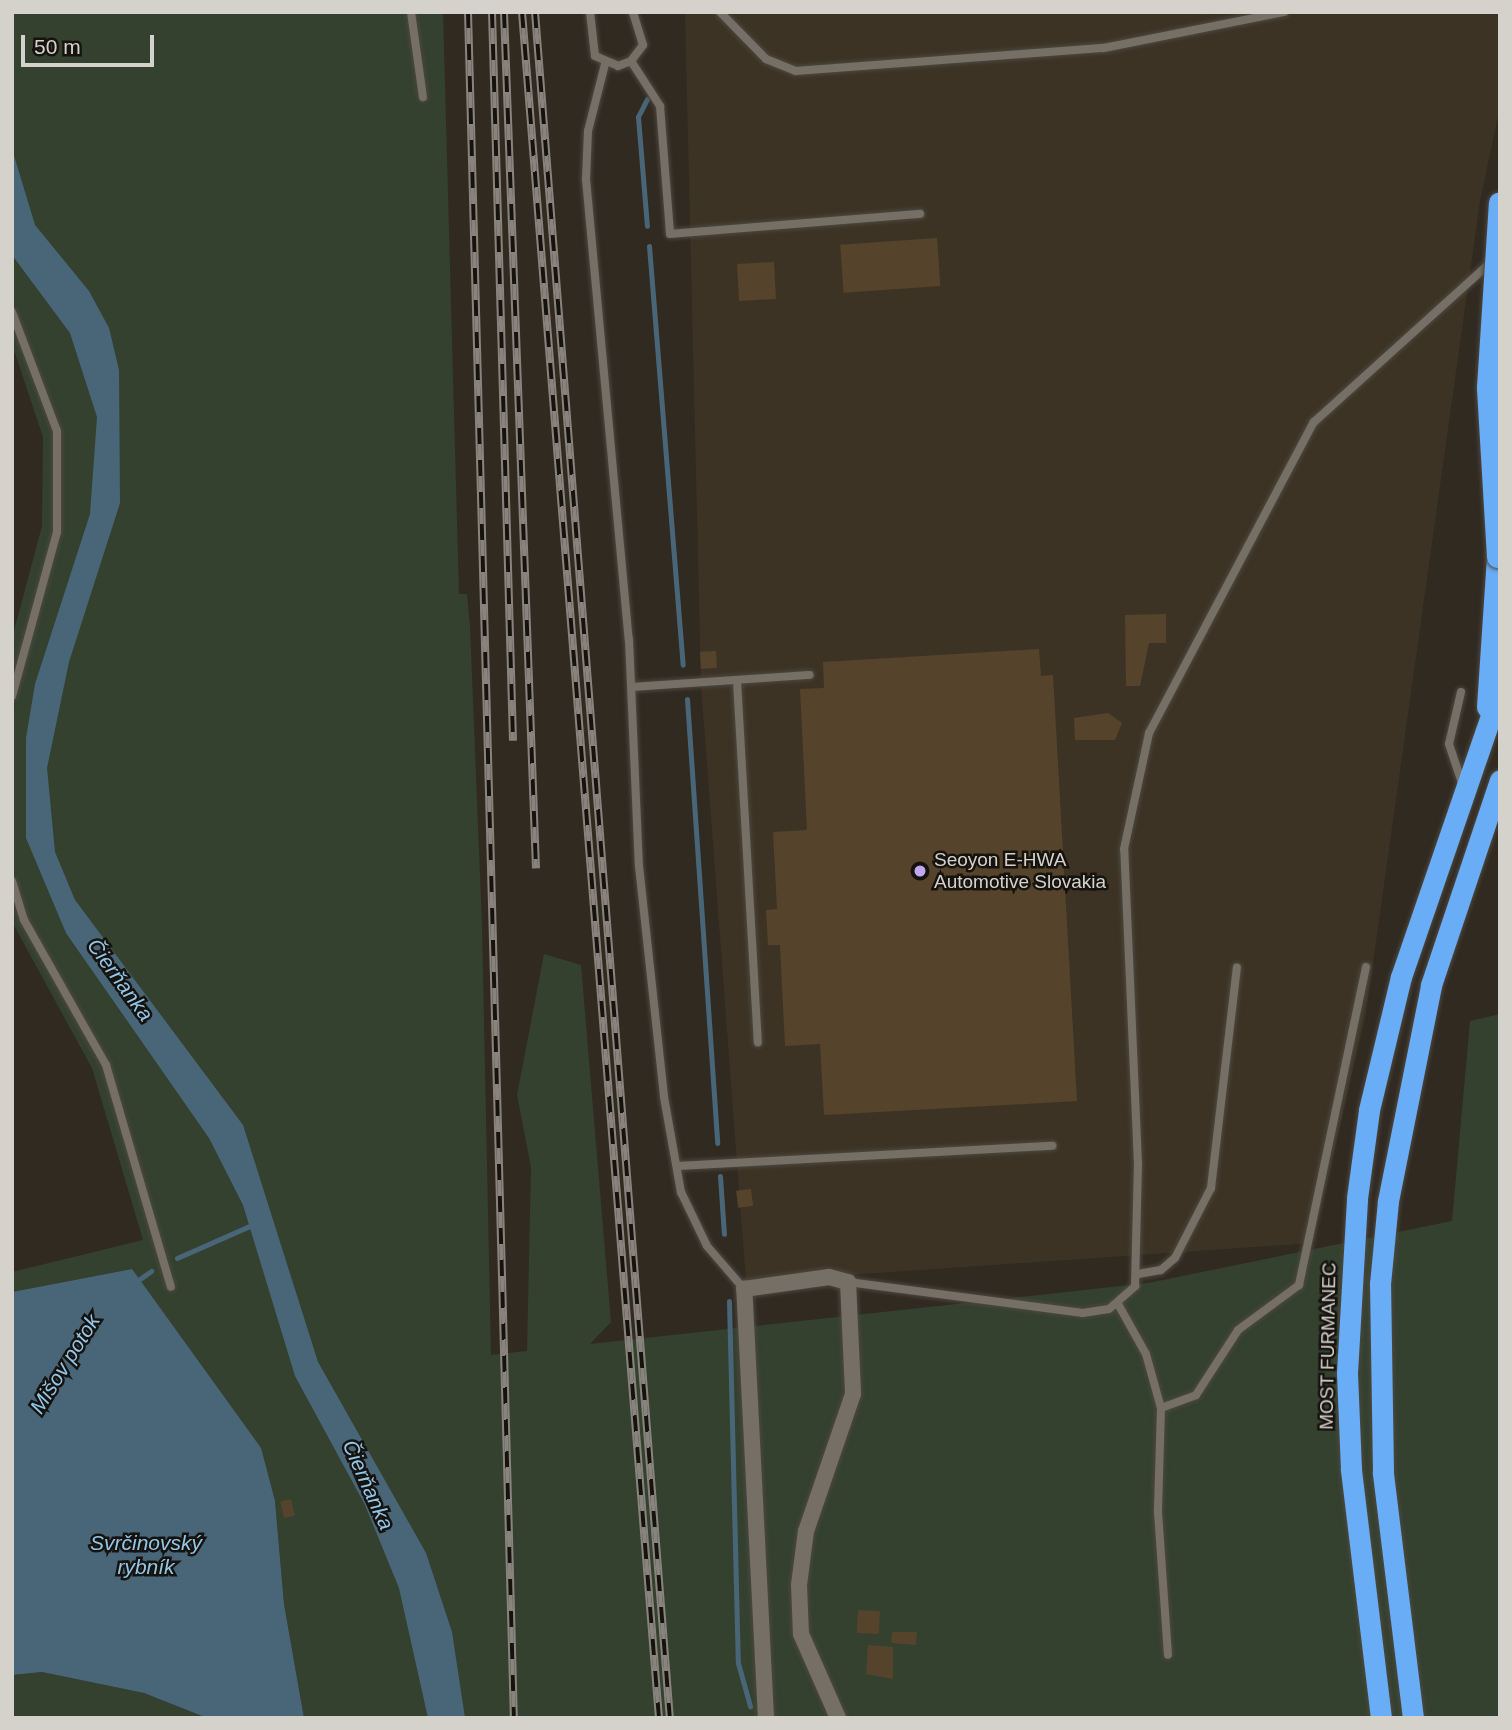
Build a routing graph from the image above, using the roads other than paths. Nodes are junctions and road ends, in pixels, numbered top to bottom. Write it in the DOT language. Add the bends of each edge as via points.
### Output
graph roads {
  1 [pos="411,12"];
  2 [pos="590,12"];
  3 [pos="633,12"];
  4 [pos="720,12"];
  5 [pos="1284,12"];
  6 [pos="632,61"];
  7 [pos="605,64"];
  8 [pos="423,97"];
  9 [pos="1500,197"];
  10 [pos="920,214"];
  11 [pos="1500,255"];
  12 [pos="12,312"];
  13 [pos="810,675"];
  14 [pos="737,681"];
  15 [pos="632,687"];
  16 [pos="1500,690"];
  17 [pos="1461,692"];
  18 [pos="12,696"];
  19 [pos="1485,734"];
  20 [pos="1500,779"];
  21 [pos="1464,789"];
  22 [pos="12,881"];
  23 [pos="1366,967"];
  24 [pos="1237,968"];
  25 [pos="758,1042"];
  26 [pos="1052,1146"];
  27 [pos="677,1166"];
  28 [pos="1138,1274"];
  29 [pos="848,1282"];
  30 [pos="171,1287"];
  31 [pos="744,1289"];
  32 [pos="1118,1304"];
  33 [pos="1161,1408"];
  34 [pos="1168,1655"];
  35 [pos="766,1718"];
  36 [pos="838,1718"];
  37 [pos="1381,1718"];
  38 [pos="1413,1718"];
  1 -- 8 [label="lane"];
  2 -- 7 [label="lane" via="592,48"];
  3 -- 6 [label="lane" via="643,45"];
  4 -- 5 [label="lane" via="766,59 796,71 1104,48"];
  6 -- 7 [label="lane"];
  6 -- 10 [label="lane" via="660,106 670,234"];
  7 -- 15 [label="lane" via="588,131 586,179"];
  9 -- 19 [label="highway, bridge" via="1487,364 1497,557"];
  11 -- 28 [label="lane" via="1451,292 1314,422 1149,733 1124,849"];
  12 -- 18 [label="lane" via="57,431 57,519"];
  13 -- 14 [label="lane"];
  14 -- 15 [label="lane"];
  14 -- 25 [label="lane"];
  15 -- 27 [label="lane" via="639,866"];
  16 -- 19 [label="highway"];
  17 -- 21 [label="lane" via="1449,744"];
  19 -- 21 [label="highway, MOST FURMANEC"];
  20 -- 38 [label="highway" via="1431,985 1400,1114 1380,1284 1379,1379 1387,1530"];
  21 -- 37 [label="highway, MOST FURMANEC" via="1401,977 1369,1110 1349,1281 1352,1482"];
  22 -- 30 [label="lane" via="24,920 106,1065"];
  23 -- 33 [label="lane" via="1299,1285 1238,1330 1196,1395"];
  24 -- 28 [label="lane" via="1211,1188 1175,1258"];
  26 -- 27 [label="lane"];
  27 -- 31 [label="lane" via="681,1192 707,1246"];
  28 -- 32 [label="lane"];
  29 -- 31 [label="street" via="829,1277"];
  29 -- 32 [label="lane" via="1083,1313"];
  29 -- 36 [label="street" via="853,1394 806,1531 799,1585 801,1634"];
  31 -- 35 [label="street"];
  32 -- 33 [label="lane" via="1146,1354"];
  33 -- 34 [label="lane" via="1158,1512"];
}
